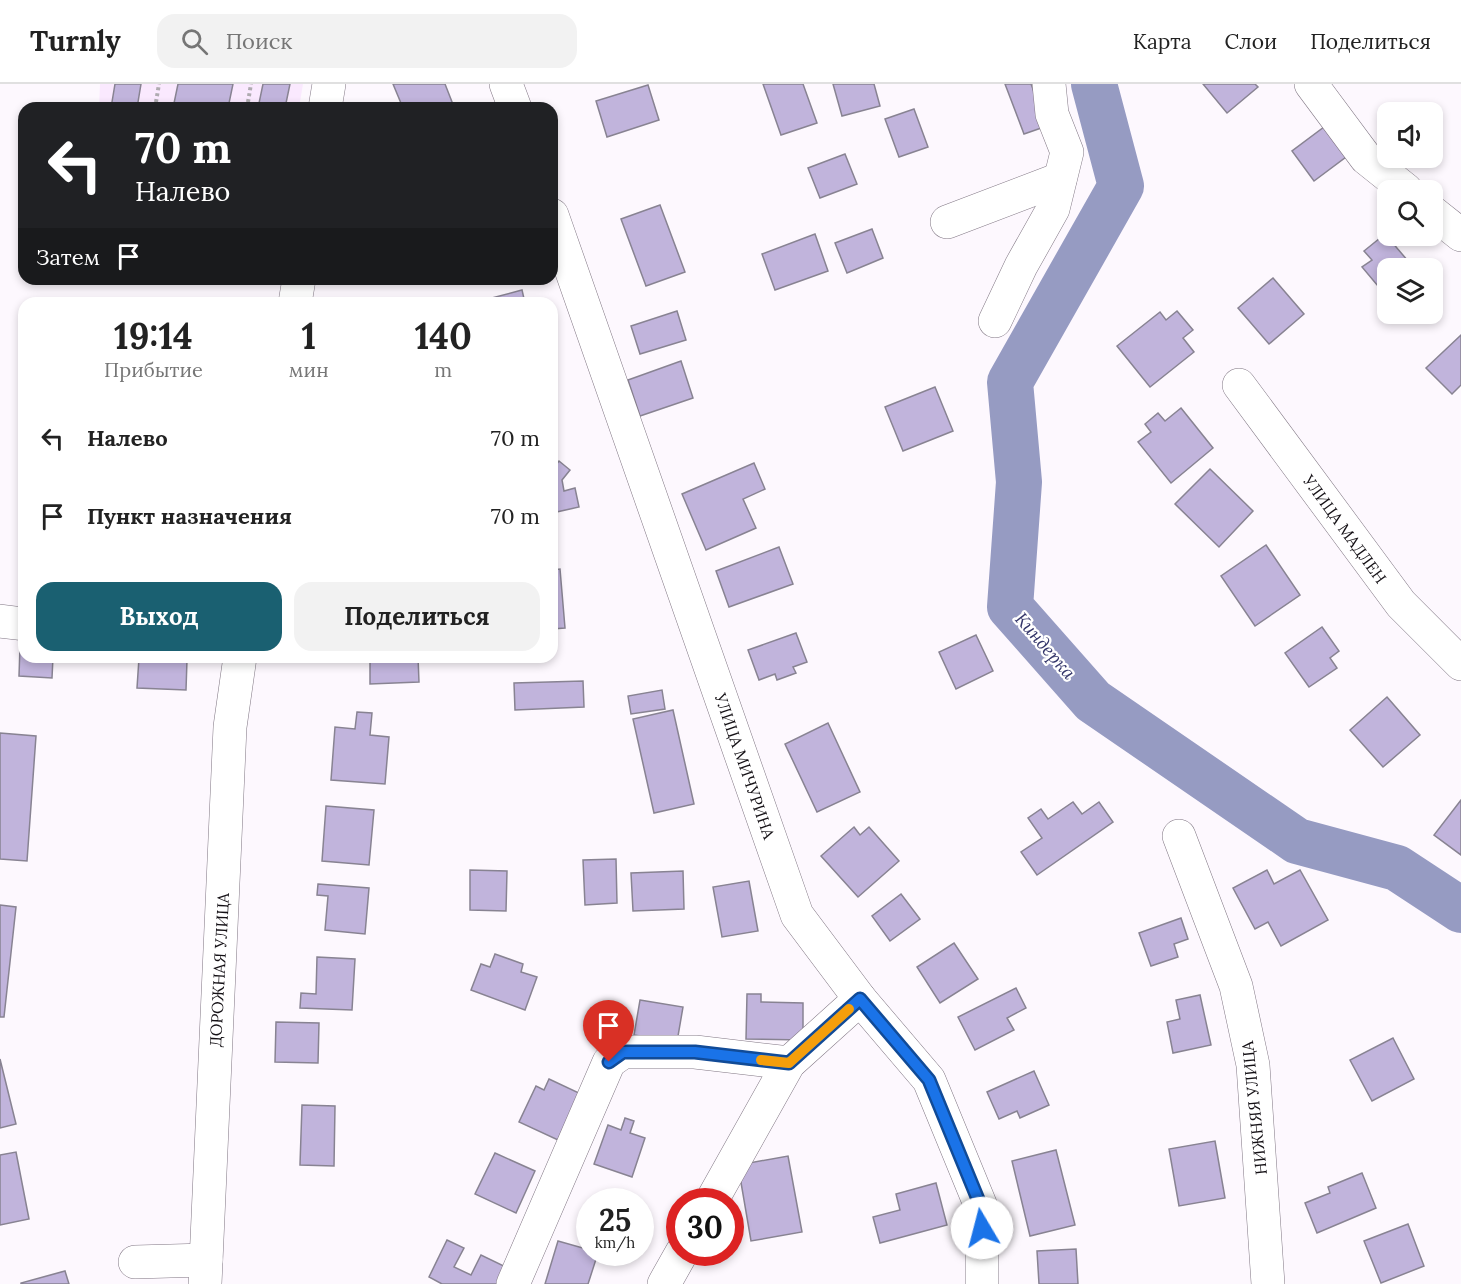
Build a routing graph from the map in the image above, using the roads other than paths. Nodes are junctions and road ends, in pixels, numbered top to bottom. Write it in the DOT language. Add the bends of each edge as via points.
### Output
graph roads {
  1 [pos="329,84"];
  2 [pos="506,84"];
  3 [pos="1049,84"];
  4 [pos="1311,84"];
  5 [pos="326,102"];
  6 [pos="512,102"];
  7 [pos="1060,179"];
  8 [pos="1394,180"];
  9 [pos="1443,221"];
  10 [pos="947,222"];
  11 [pos="558,232"];
  12 [pos="1461,236"];
  13 [pos="995,321"];
  14 [pos="1239,385"];
  15 [pos="0,621"];
  16 [pos="18,623"];
  17 [pos="239,663"];
  18 [pos="1461,664"];
  19 [pos="1179,836"];
  20 [pos="860,999"];
  21 [pos="789,1063"];
  22 [pos="719,1188"];
  23 [pos="135,1262"];
  24 [pos="674,1266"];
  25 [pos="205,1272"];
  26 [pos="513,1284"];
  27 [pos="664,1284"];
  28 [pos="982,1284"];
  29 [pos="1268,1284"];
  1 -- 5 [label="street"];
  2 -- 6 [label="street"];
  3 -- 7 [label="street" via="1052,114 1067,152"];
  4 -- 8 [label="street" via="1366,158"];
  7 -- 10 [label="street"];
  7 -- 13 [label="street" via="1053,209"];
  9 -- 12 [label="street"];
  11 -- 20 [label="street, УЛИЦА МИЧУРИНА" via="797,915"];
  14 -- 18 [label="street, УЛИЦА МАДЛЕН" via="1401,604"];
  15 -- 16 [label="street"];
  17 -- 25 [label="street, ДОРОЖНАЯ УЛИЦА" via="230,727"];
  19 -- 29 [label="street, НИЖНЯЯ УЛИЦА" via="1236,986 1253,1065"];
  20 -- 21 [label="street"];
  20 -- 28 [label="street, УЛИЦА МИЧУРИНА" via="929,1080 982,1209"];
  21 -- 22 [label="street"];
  21 -- 26 [label="street" via="683,1052 623,1052 609,1062"];
  23 -- 25 [label="street"];
  24 -- 27 [label="street"];
}
